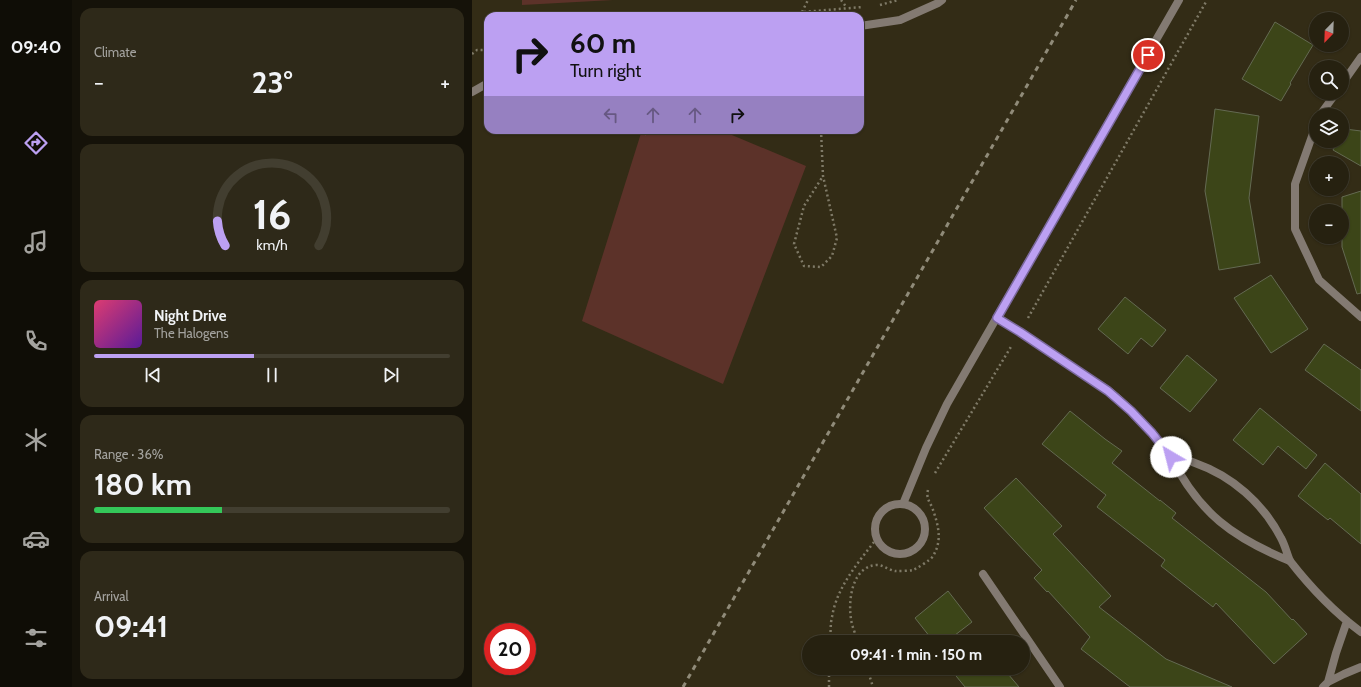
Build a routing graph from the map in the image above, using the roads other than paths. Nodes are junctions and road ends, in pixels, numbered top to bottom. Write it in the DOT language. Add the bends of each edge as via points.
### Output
graph roads {
  1 [pos="942,0"];
  2 [pos="1179,0"];
  3 [pos="864,25"];
  4 [pos="1361,57"];
  5 [pos="1349,74"];
  6 [pos="484,85"];
  7 [pos="472,92"];
  8 [pos="1309,145"];
  9 [pos="1361,317"];
  10 [pos="997,318"];
  11 [pos="1171,457"];
  12 [pos="903,504"];
  13 [pos="1290,561"];
  14 [pos="983,574"];
  15 [pos="1347,621"];
  16 [pos="1361,632"];
  17 [pos="1361,667"];
  18 [pos="1326,684"];
  19 [pos="1060,687"];
  1 -- 3 [label="street" via="900,20"];
  2 -- 10 [label="street"];
  4 -- 5 [label="street"];
  6 -- 7 [label="street"];
  8 -- 9 [label="street" via="1295,184 1295,228 1319,280"];
  10 -- 11 [label="street" via="1108,391 1131,411"];
  10 -- 12 [label="street" via="947,404"];
  11 -- 13 [label="street" via="1189,489 1213,517 1242,539"];
  11 -- 13 [label="street" via="1216,472 1254,500 1270,518 1282,539"];
  12 -- 12 [label="street" via="920,514 925,534 920,544 902,554 883,547 875,530 876,522 886,508 894,504"];
  13 -- 15 [label="street" via="1308,585"];
  14 -- 19 [label="street"];
  15 -- 16 [label="street"];
  15 -- 18 [label="street"];
  17 -- 18 [label="street"];
}
